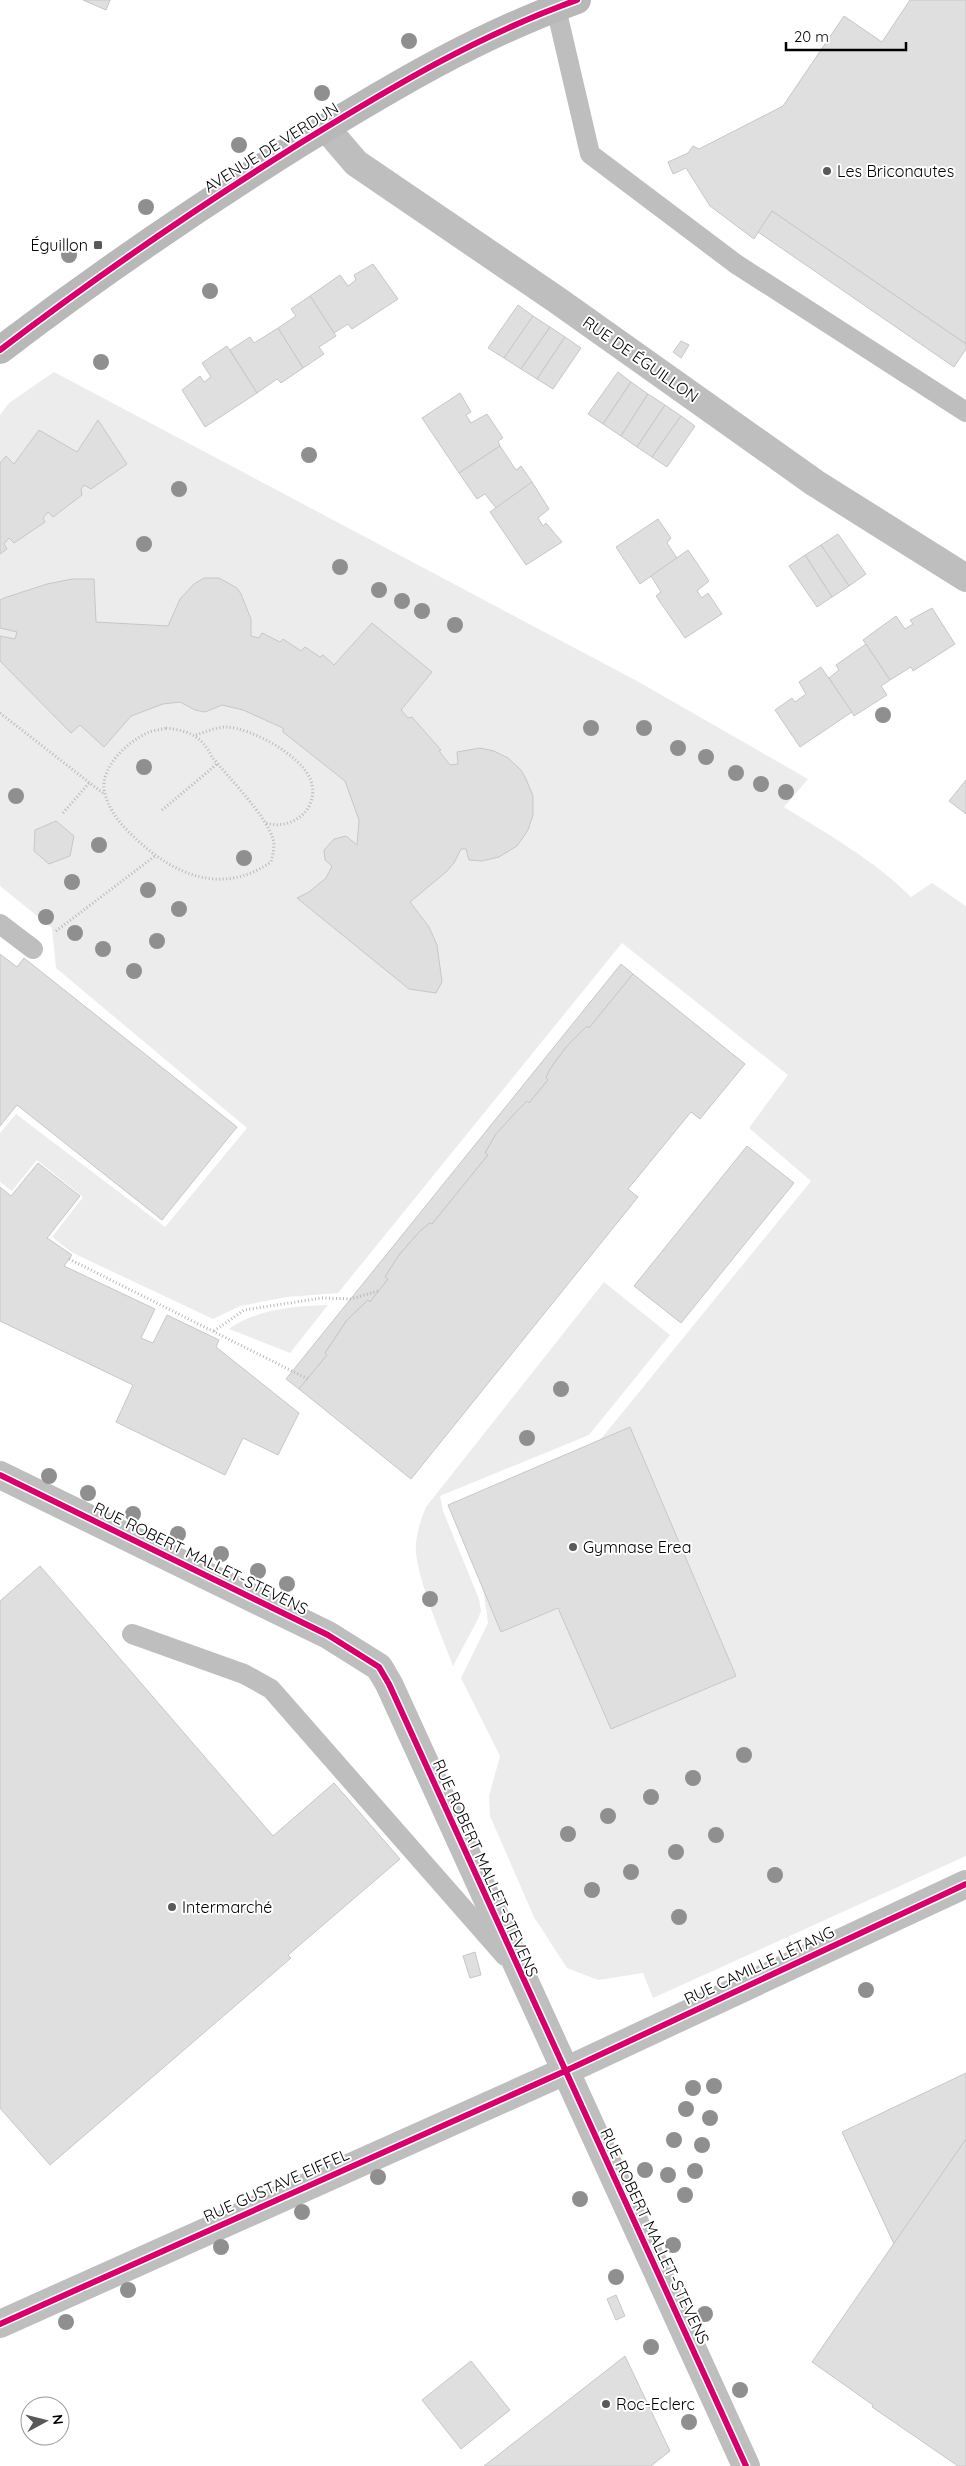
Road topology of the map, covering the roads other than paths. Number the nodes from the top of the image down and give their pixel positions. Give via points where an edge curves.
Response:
1 (566, 4) edge
2 (326, 128) junction
3 (0, 350) edge
4 (966, 412) edge
5 (966, 578) edge
6 (0, 924) edge
7 (33, 949) road end
8 (0, 1475) edge
9 (132, 1634) dead end
10 (966, 1884) edge
11 (516, 1968) junction
12 (563, 2072) junction
13 (0, 2324) edge
14 (746, 2466) edge

1 - 2 main road, AVENUE DE VERDUN via 464,47
1 - 4 lane via 590,154 736,264
2 - 3 main road, AVENUE DE VERDUN via 153,240
2 - 5 street, RUE DE ÉGUILLON via 356,163 815,483
6 - 7 lane
8 - 11 street, RUE ROBERT MALLET-STEVENS via 328,1635 378,1667 389,1684
9 - 11 lane via 244,1674 271,1689
10 - 12 street, RUE CAMILLE LÉTANG
11 - 12 street, RUE ROBERT MALLET-STEVENS
12 - 13 street, RUE GUSTAVE EIFFEL
12 - 14 street, RUE ROBERT MALLET-STEVENS

